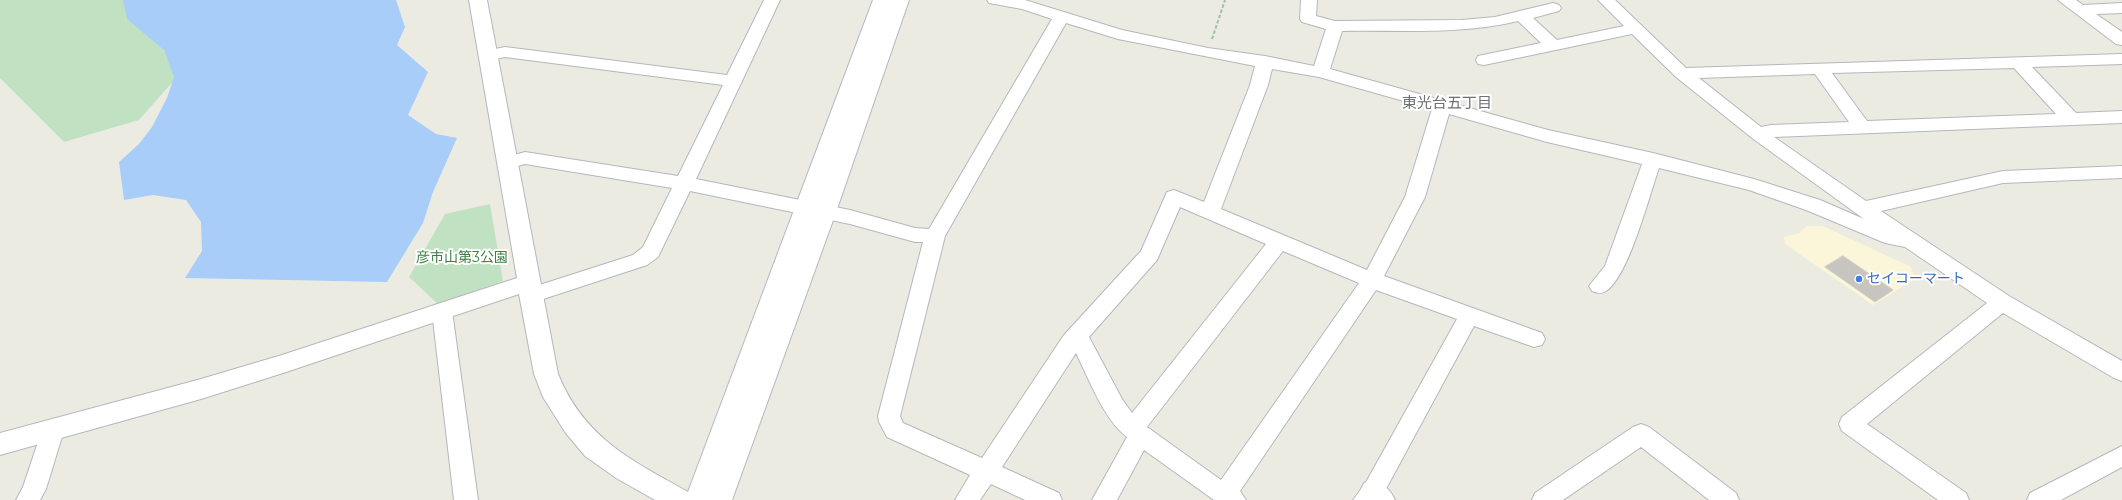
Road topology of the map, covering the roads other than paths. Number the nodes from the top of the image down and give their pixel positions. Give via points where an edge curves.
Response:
1 (478, 0) edge
2 (772, 0) edge
3 (882, 0) edge
4 (900, 0) edge
5 (995, 0) edge
6 (1309, 0) edge
7 (1606, 0) edge
8 (2066, 0) edge
9 (1553, 8) dead end
10 (2122, 8) edge
11 (2080, 10) junction
12 (1521, 15) junction
13 (1061, 18) junction
14 (1335, 26) junction
15 (1635, 29) junction
16 (2122, 40) edge
17 (1554, 46) junction
18 (487, 56) junction
19 (2122, 59) edge
20 (1484, 60) dead end
21 (1265, 61) junction
22 (2018, 62) junction
23 (1821, 70) junction
24 (1321, 72) junction
25 (1682, 73) junction
26 (733, 81) junction
27 (1442, 106) junction
28 (2115, 117) edge
29 (2070, 118) junction
30 (1861, 126) junction
31 (2122, 132) edge
32 (1758, 134) junction
33 (1653, 159) junction
34 (507, 162) junction
35 (2122, 172) edge
36 (684, 183) junction
37 (1865, 208) junction
38 (816, 210) junction
39 (1210, 212) junction
40 (935, 236) junction
41 (1279, 241) junction
42 (1908, 241) junction
43 (1372, 280) junction
44 (1599, 286) dead end
45 (530, 289) junction
46 (2002, 302) junction
47 (442, 312) junction
48 (1469, 316) junction
49 (1077, 335) junction
50 (1534, 340) dead end
51 (2122, 372) edge
52 (52, 430) junction
53 (1137, 431) junction
54 (0, 444) edge
55 (2122, 456) edge
56 (985, 472) junction
57 (1229, 497) edge
58 (1373, 497) edge
59 (28, 500) edge
60 (466, 500) edge
61 (679, 500) edge
62 (698, 500) edge
63 (719, 500) edge
64 (967, 500) edge
65 (1050, 500) edge
66 (1104, 500) edge
67 (1544, 500) edge
68 (1728, 500) edge
69 (1957, 500) edge
70 (2039, 500) edge

1 - 18 street
2 - 26 street
3 - 38 street
4 - 38 street
5 - 13 street via 1025,5
6 - 14 street via 1308,19
7 - 15 street
8 - 11 street
9 - 12 street
10 - 11 street
11 - 16 street
12 - 14 street via 1495,22 1462,25
12 - 17 street
13 - 21 street via 1118,34 1208,53
13 - 40 street
14 - 24 street
15 - 17 street
15 - 25 street
17 - 20 street
18 - 26 street via 505,52
18 - 34 street
19 - 22 street
21 - 24 street
21 - 39 street via 1259,85
22 - 23 street
22 - 29 street
23 - 25 street
23 - 30 street
24 - 27 street
25 - 32 street
26 - 36 street
27 - 33 street via 1547,136
27 - 43 street via 1415,197
28 - 29 street
28 - 31 street
29 - 30 street
30 - 32 street
32 - 37 street
33 - 42 street via 1754,185 1813,205 1892,238
33 - 44 street via 1614,269
34 - 36 street via 525,158
34 - 45 street
35 - 37 street via 2003,177
36 - 38 street
36 - 45 street via 651,252 646,256 633,263
37 - 42 street
38 - 40 street via 915,235
38 - 62 street
38 - 63 street
39 - 41 street
39 - 49 street via 1174,197 1150,255
40 - 56 street via 890,422 895,430
41 - 43 street
41 - 53 street
42 - 46 street
43 - 48 street
43 - 57 street
45 - 47 street
45 - 61 street via 546,374 556,397 574,425 594,448 625,470
46 - 51 street
46 - 69 street via 1850,424
47 - 52 street via 282,364
47 - 60 street
48 - 50 street
48 - 58 street
49 - 53 street via 1114,405
49 - 56 street
52 - 54 street
52 - 59 street via 34,489
53 - 57 street
53 - 66 street
55 - 70 street
56 - 64 street
56 - 65 street
67 - 68 street via 1641,434

